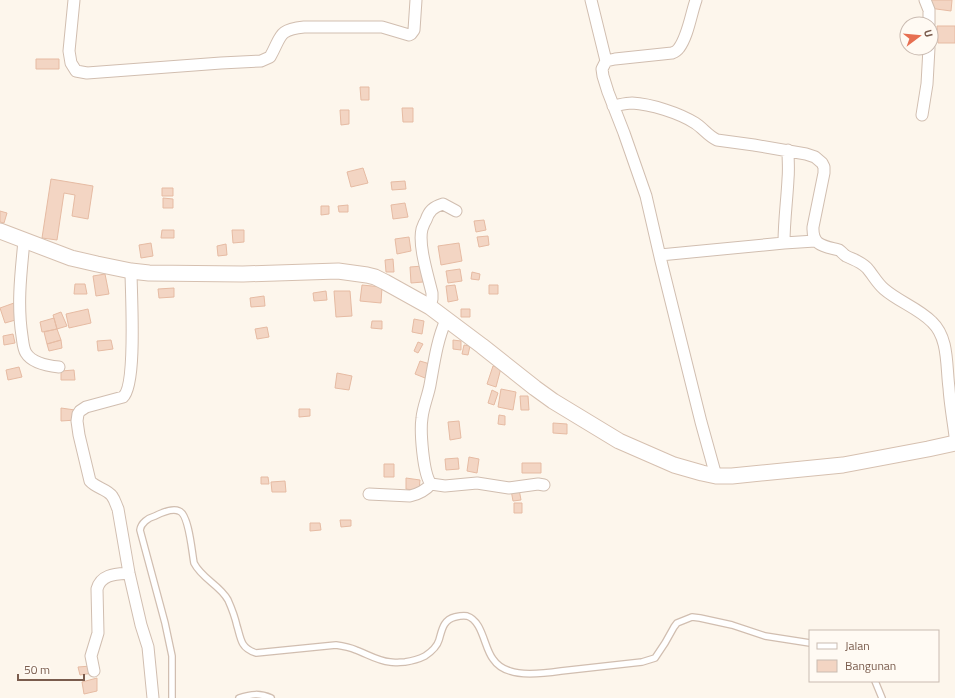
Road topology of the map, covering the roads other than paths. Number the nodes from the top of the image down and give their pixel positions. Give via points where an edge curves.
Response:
1 (74, 0) edge
2 (416, 0) edge
3 (590, 0) edge
4 (696, 0) edge
5 (925, 0) edge
6 (929, 16) edge
7 (929, 56) edge
8 (606, 61) junction
9 (613, 106) junction
10 (922, 115) dead end
11 (788, 150) junction
12 (456, 211) dead end
13 (0, 231) edge
14 (24, 241) junction
15 (815, 241) junction
16 (784, 243) junction
17 (660, 255) junction
18 (131, 271) junction
19 (430, 307) junction
20 (446, 320) junction
21 (59, 367) dead end
22 (955, 436) edge
23 (955, 443) edge
24 (716, 476) junction
25 (431, 484) junction
26 (544, 485) dead end
27 (369, 494) dead end
28 (129, 573) junction
29 (809, 643) edge
30 (94, 671) dead end
31 (876, 682) edge
32 (152, 698) edge
33 (172, 698) edge
34 (240, 698) edge
35 (271, 698) edge
36 (882, 698) edge

1 - 2 street via 68,51 76,71 87,73 261,62 270,57 282,34 287,30 304,27 382,27 409,35 414,30
3 - 8 street
4 - 8 street via 683,42 676,52
5 - 6 street
7 - 10 street
8 - 9 street via 602,69 603,76
9 - 11 street via 631,103 650,105 686,118 717,140
9 - 17 street via 646,196
11 - 15 street via 815,157 824,167 812,233
11 - 16 street
12 - 19 street via 443,204 436,206 427,216 422,229 422,250 432,292
13 - 14 main road
14 - 18 main road via 71,258
14 - 21 street via 19,292 24,348 33,360
15 - 16 street
15 - 22 street via 861,262 884,289 937,327 943,340
16 - 17 street
17 - 24 street
18 - 19 main road via 174,274 338,271 355,273 386,282
18 - 28 street via 132,344 126,394 86,407 78,414 77,421 90,481 112,495 118,509
19 - 20 main road
20 - 24 main road via 547,397 620,441 674,465
20 - 25 street via 434,357 422,418 421,440
23 - 24 main road via 843,465
25 - 26 street via 445,486 477,483 503,488
25 - 27 street via 425,491 410,496
28 - 30 street via 108,576 98,585 98,633 91,656
28 - 32 street via 148,647
29 - 33 lane via 765,636 732,625 692,617 674,627 658,654 650,660 575,670 527,673 510,671 496,663 489,654 477,624 467,616 461,616 446,621 432,651 411,661 390,662 376,659 336,644 256,652 248,650 242,643 232,611 222,591 196,568 186,518 183,513 173,510 144,522 140,530 172,656
31 - 36 lane
34 - 35 lane via 256,694

